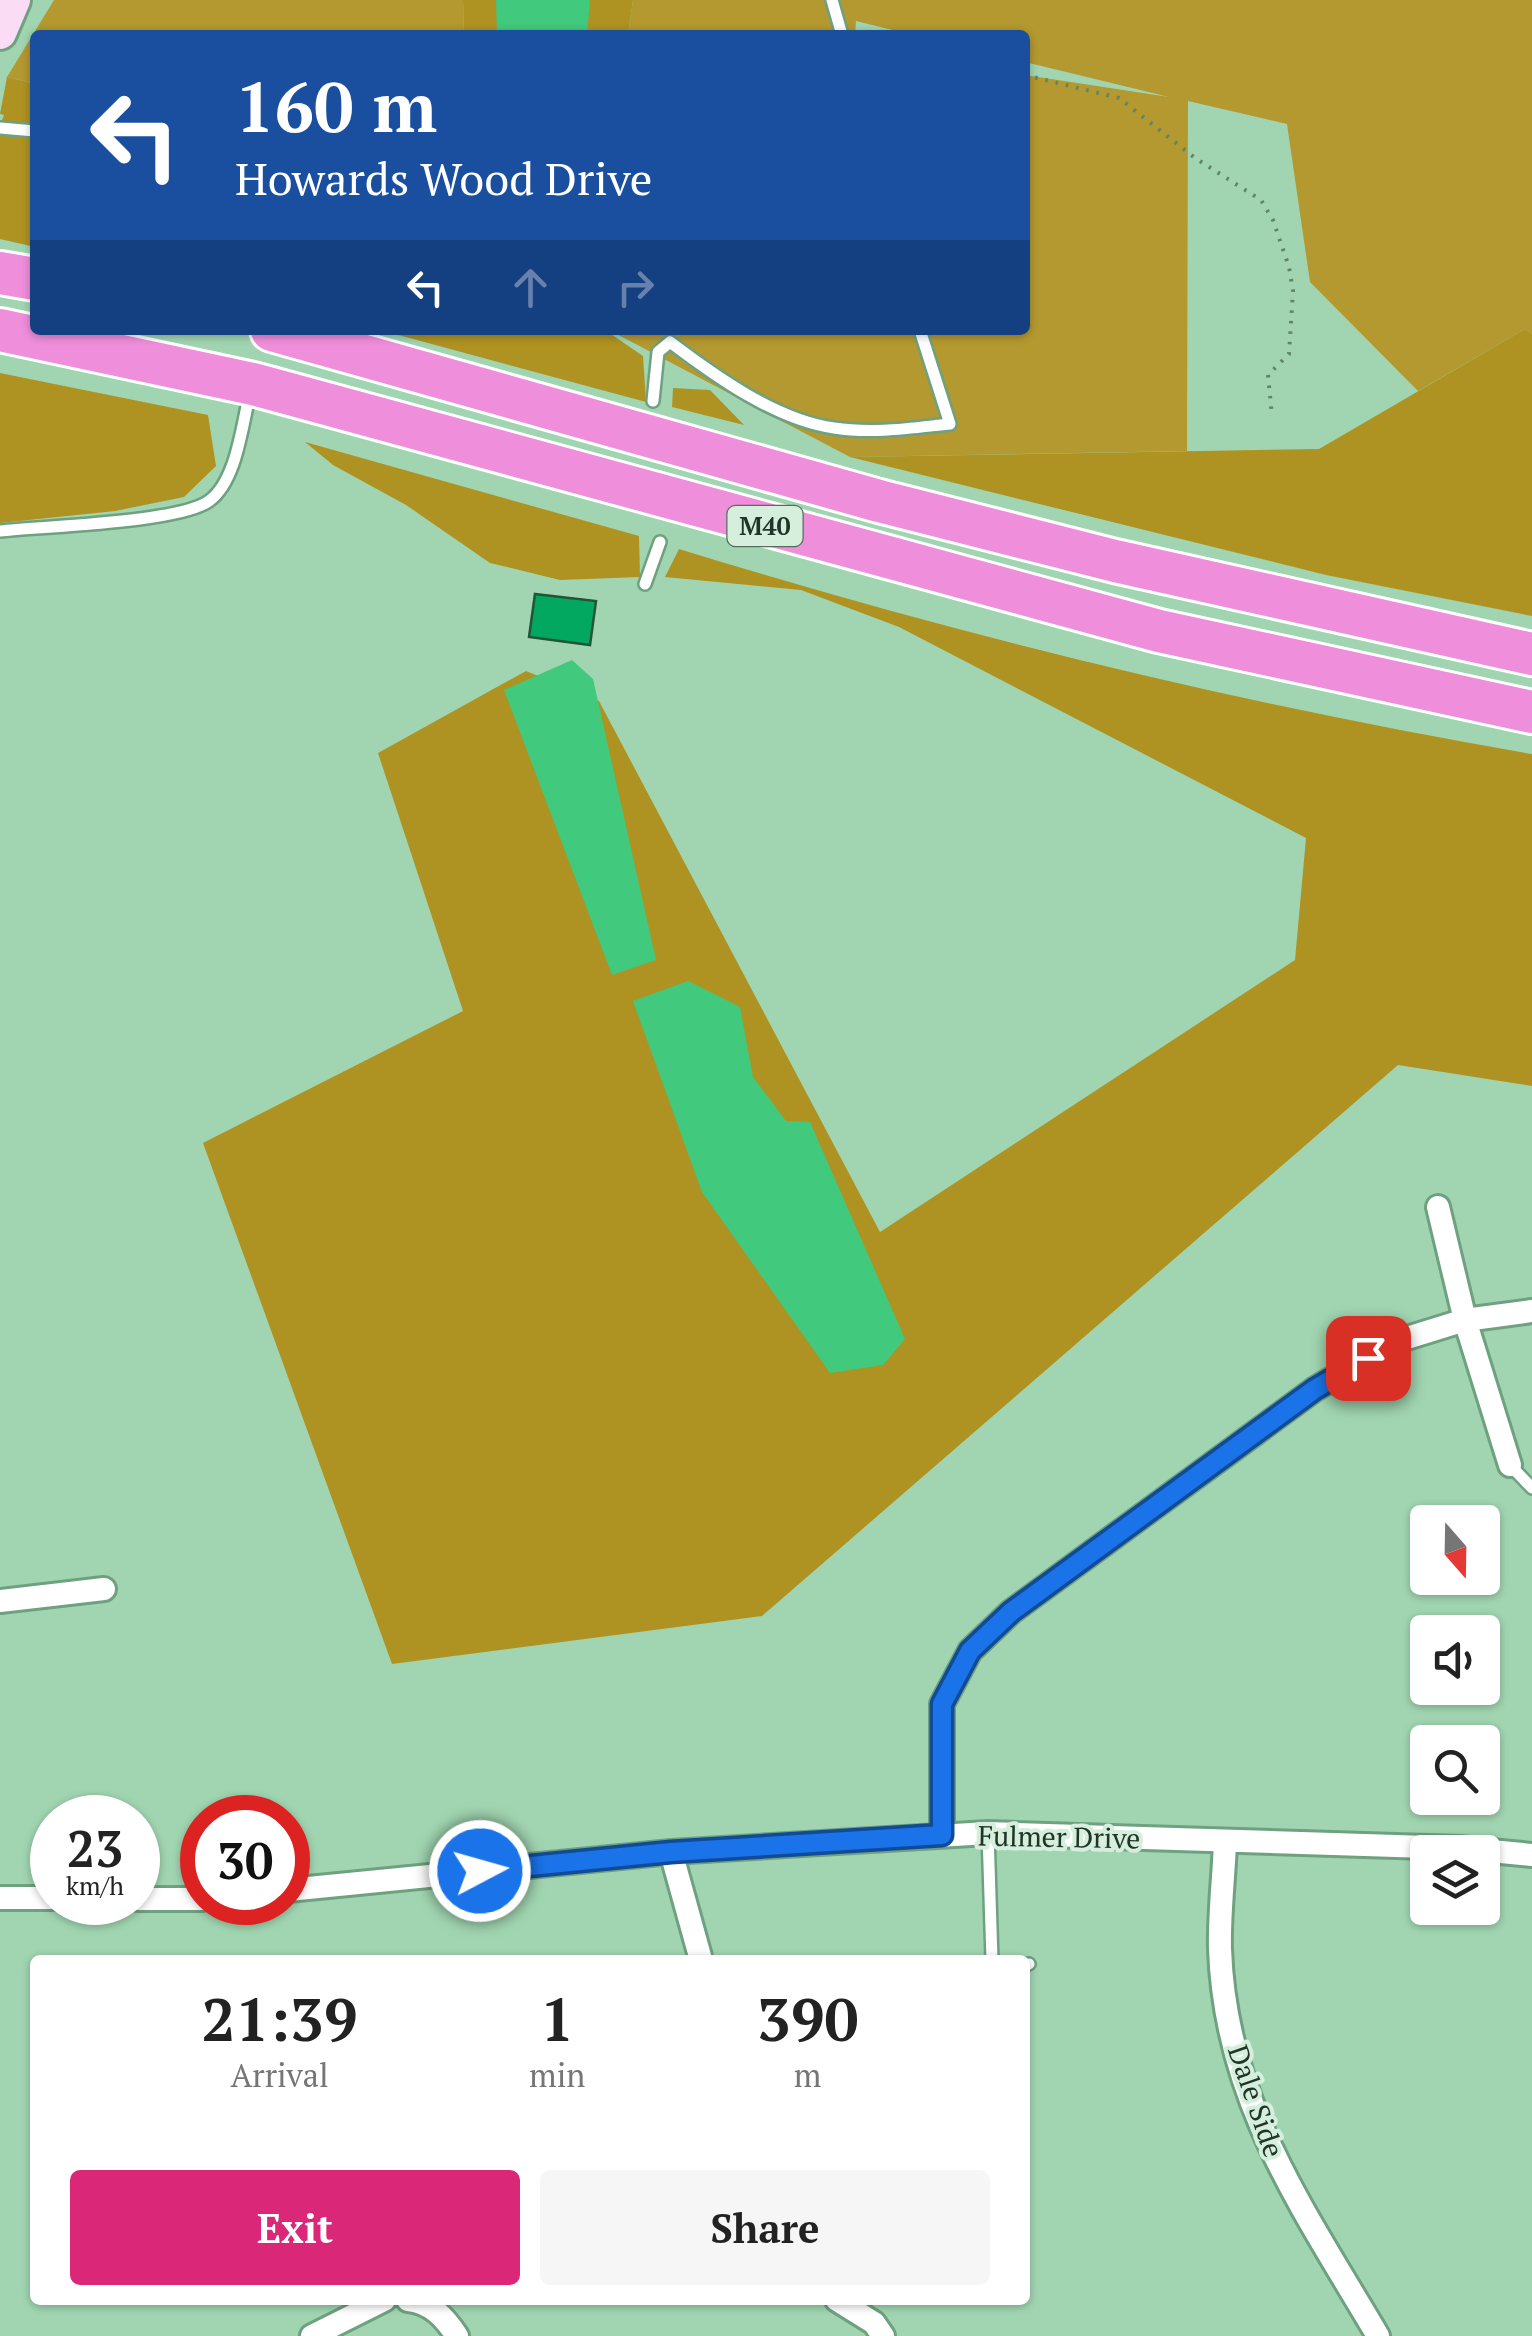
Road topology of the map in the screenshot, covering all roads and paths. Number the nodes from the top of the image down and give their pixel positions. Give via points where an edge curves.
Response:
1 (14, 0) edge
2 (832, 0) edge
3 (841, 30) edge
4 (0, 33) edge
5 (1030, 76) edge
6 (0, 128) edge
7 (30, 131) edge
8 (0, 273) edge
9 (30, 278) edge
10 (0, 330) edge
11 (290, 335) edge
12 (922, 335) edge
13 (252, 384) junction
14 (653, 401) dead end
15 (1272, 416) dead end
16 (0, 531) edge
17 (660, 542) dead end
18 (645, 584) dead end
19 (1532, 654) edge
20 (1532, 712) edge
21 (1438, 1207) dead end
22 (1532, 1311) edge
23 (1466, 1320) junction
24 (1510, 1464) joint
25 (1532, 1488) edge
26 (104, 1589) dead end
27 (0, 1601) edge
28 (988, 1834) junction
29 (942, 1835) junction
30 (1226, 1841) junction
31 (671, 1852) junction
32 (1532, 1855) edge
33 (310, 1888) edge
34 (0, 1898) edge
35 (30, 1898) edge
36 (700, 1955) edge
37 (992, 1955) edge
38 (426, 2305) edge
39 (844, 2305) edge
40 (348, 2307) edge
41 (312, 2336) edge
42 (457, 2336) edge
43 (884, 2336) edge
44 (1378, 2336) edge

1 - 4 street
2 - 3 lane
5 - 15 path via 1118,98 1261,200 1282,244 1293,291 1289,354 1268,376
6 - 7 lane
8 - 9 highway
10 - 13 highway, M40
11 - 19 highway, M40 via 879,501
12 - 14 lane via 950,424 830,428 793,416 670,342 658,352
13 - 16 lane via 228,476 210,501 174,513
13 - 20 highway, M40 via 1158,631
17 - 18 lane
21 - 23 street
22 - 23 street
23 - 24 street
23 - 29 street via 1394,1342 1315,1389 1011,1612 970,1651 942,1704
24 - 25 lane
26 - 27 street
28 - 29 street, Fulmer Drive
28 - 30 street, Fulmer Drive
28 - 37 lane
29 - 31 street, Fulmer Drive
30 - 32 street, Fulmer Drive
30 - 44 street, Dale Side via 1220,1950 1236,2056 1274,2161
31 - 33 street, Fulmer Drive
31 - 36 street
34 - 35 street
38 - 42 street
39 - 43 street
40 - 41 street

